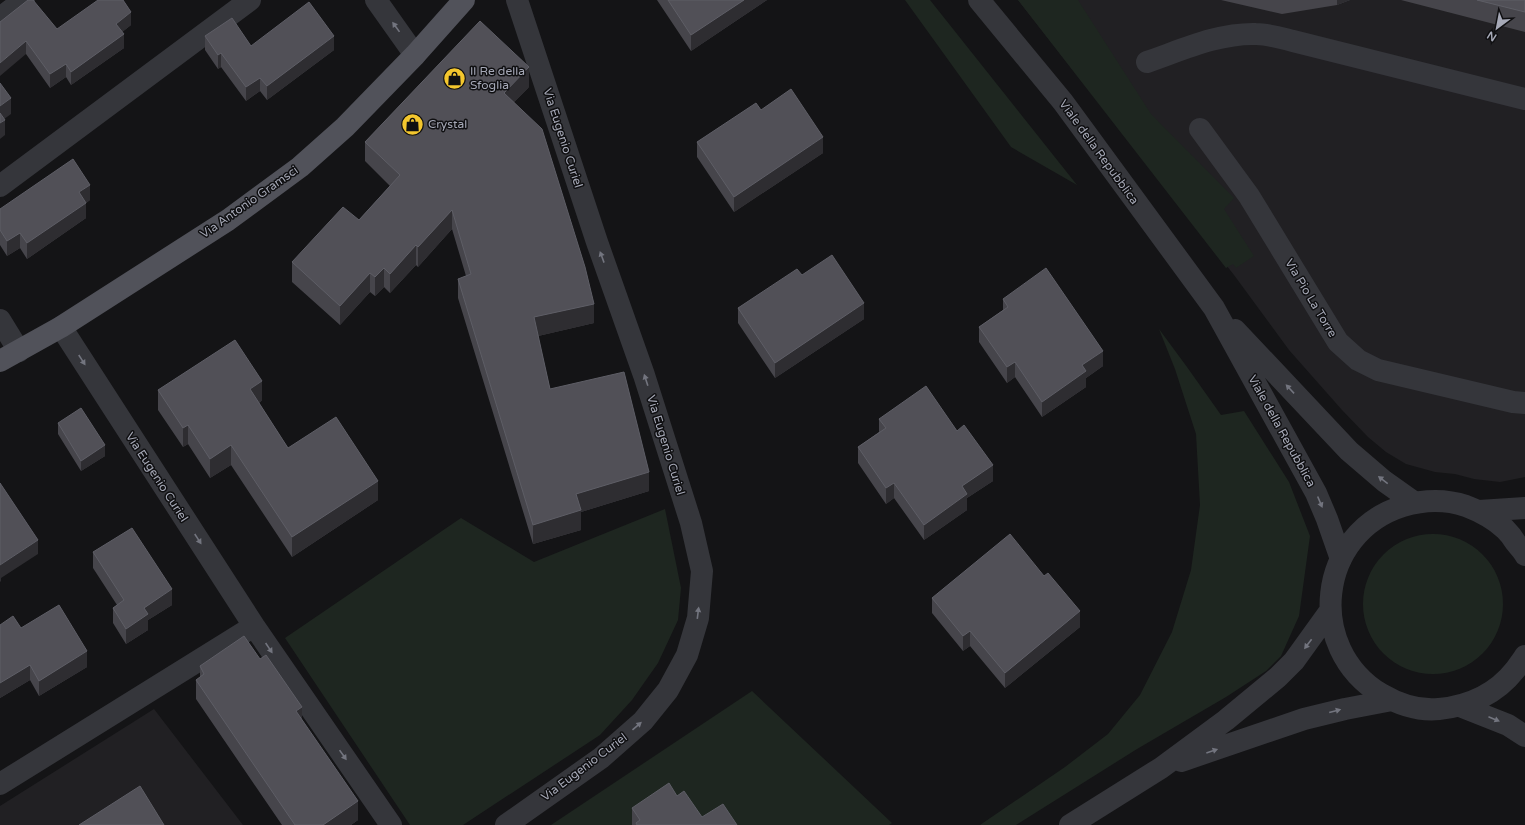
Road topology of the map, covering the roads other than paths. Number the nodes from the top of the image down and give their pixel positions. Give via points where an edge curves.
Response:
1 (24, 0) edge
2 (250, 0) edge
3 (376, 0) edge
4 (464, 0) edge
5 (517, 0) edge
6 (979, 0) edge
7 (0, 18) edge
8 (415, 55) junction
9 (1146, 62) dead end
10 (1525, 99) edge
11 (1200, 128) dead end
12 (0, 186) edge
13 (1214, 308) junction
14 (0, 320) edge
15 (61, 327) junction
16 (19, 351) junction
17 (0, 362) edge
18 (1525, 403) edge
19 (1414, 503) junction
20 (1525, 508) edge
21 (1479, 511) junction
22 (1525, 555) edge
23 (1340, 559) junction
24 (1330, 611) junction
25 (254, 626) junction
26 (1525, 656) edge
27 (1392, 700) junction
28 (1460, 706) junction
29 (1525, 736) edge
30 (1161, 768) junction
31 (0, 784) edge
32 (391, 825) edge
33 (506, 825) edge
34 (1070, 825) edge

1 - 7 street
2 - 12 street
8 -> 3 street
4 - 8 main road, Via Antonio Gramsci
33 -> 5 street, Via Eugenio Curiel via 601,758 643,721 668,690 687,655 698,618 702,571 691,523 647,382 597,242
6 - 13 street, Viale della Repubblica via 1063,102
8 - 15 main road, Via Antonio Gramsci via 345,127 300,167 228,220
9 - 10 street via 1220,37 1258,34
11 - 18 street, Via Pio La Torre via 1249,196 1338,342 1358,360 1378,370
19 -> 13 street, Viale della Repubblica via 1349,452
13 -> 23 street, Viale della Repubblica via 1316,493
14 - 16 street
15 - 16 main road, Via Antonio Gramsci
15 -> 25 street, Via Eugenio Curiel
16 - 17 main road, Via Antonio Gramsci
19 - 21 street via 1436,501 1458,504
19 - 23 street via 1392,510 1371,522 1354,538
20 - 21 street
21 - 22 street via 1505,528
23 - 24 street via 1332,584
24 - 27 street via 1336,639 1348,665 1368,686
24 -> 30 street via 1294,661 1278,677 1226,720
25 - 31 street
25 -> 32 street, Via Eugenio Curiel
26 - 28 street via 1506,681 1485,696
27 - 28 street via 1414,708 1437,710
30 -> 27 street via 1304,719
28 -> 29 street via 1508,725
30 - 34 street

